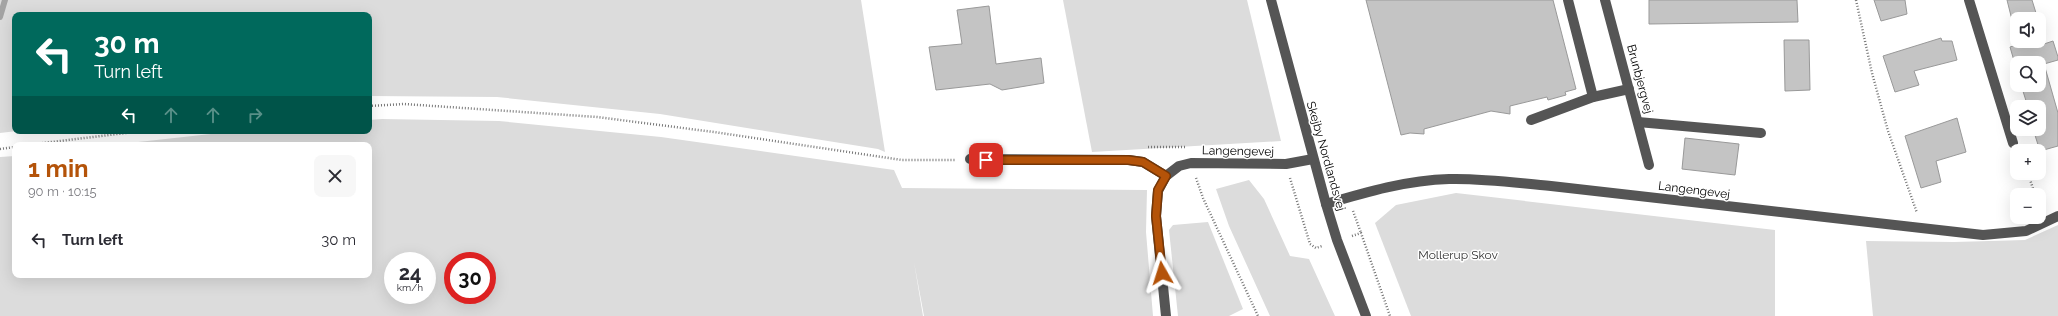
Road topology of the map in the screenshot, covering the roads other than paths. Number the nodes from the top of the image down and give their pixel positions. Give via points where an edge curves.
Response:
1 (1271, 0) edge
2 (1568, 0) edge
3 (1605, 0) edge
4 (1969, 0) edge
5 (1629, 89) junction
6 (1593, 97) junction
7 (1531, 120) dead end
8 (1638, 122) junction
9 (1761, 133) dead end
10 (2013, 143) dead end
11 (1313, 159) junction
12 (970, 160) road end
13 (1649, 165) dead end
14 (1166, 176) junction
15 (1326, 204) junction
16 (2058, 216) edge
17 (1166, 316) edge
18 (1366, 316) edge

1 - 11 street, Skejby Nordlandsvej
2 - 6 street
3 - 5 street, Brunbjergvej
4 - 10 street
5 - 6 street
5 - 8 street, Brunbjergvej
6 - 7 street
8 - 9 street
8 - 13 street, Brunbjergvej
11 - 14 street, Langengevej via 1286,164 1191,163 1179,166
11 - 15 street, Skejby Nordlandsvej
12 - 14 street via 1128,160 1143,162
14 - 17 street via 1158,190 1156,216
15 - 16 street, Langengevej via 1408,184 1442,180 1501,181 1983,235 2026,231
15 - 18 street, Skejby Nordlandsvej

